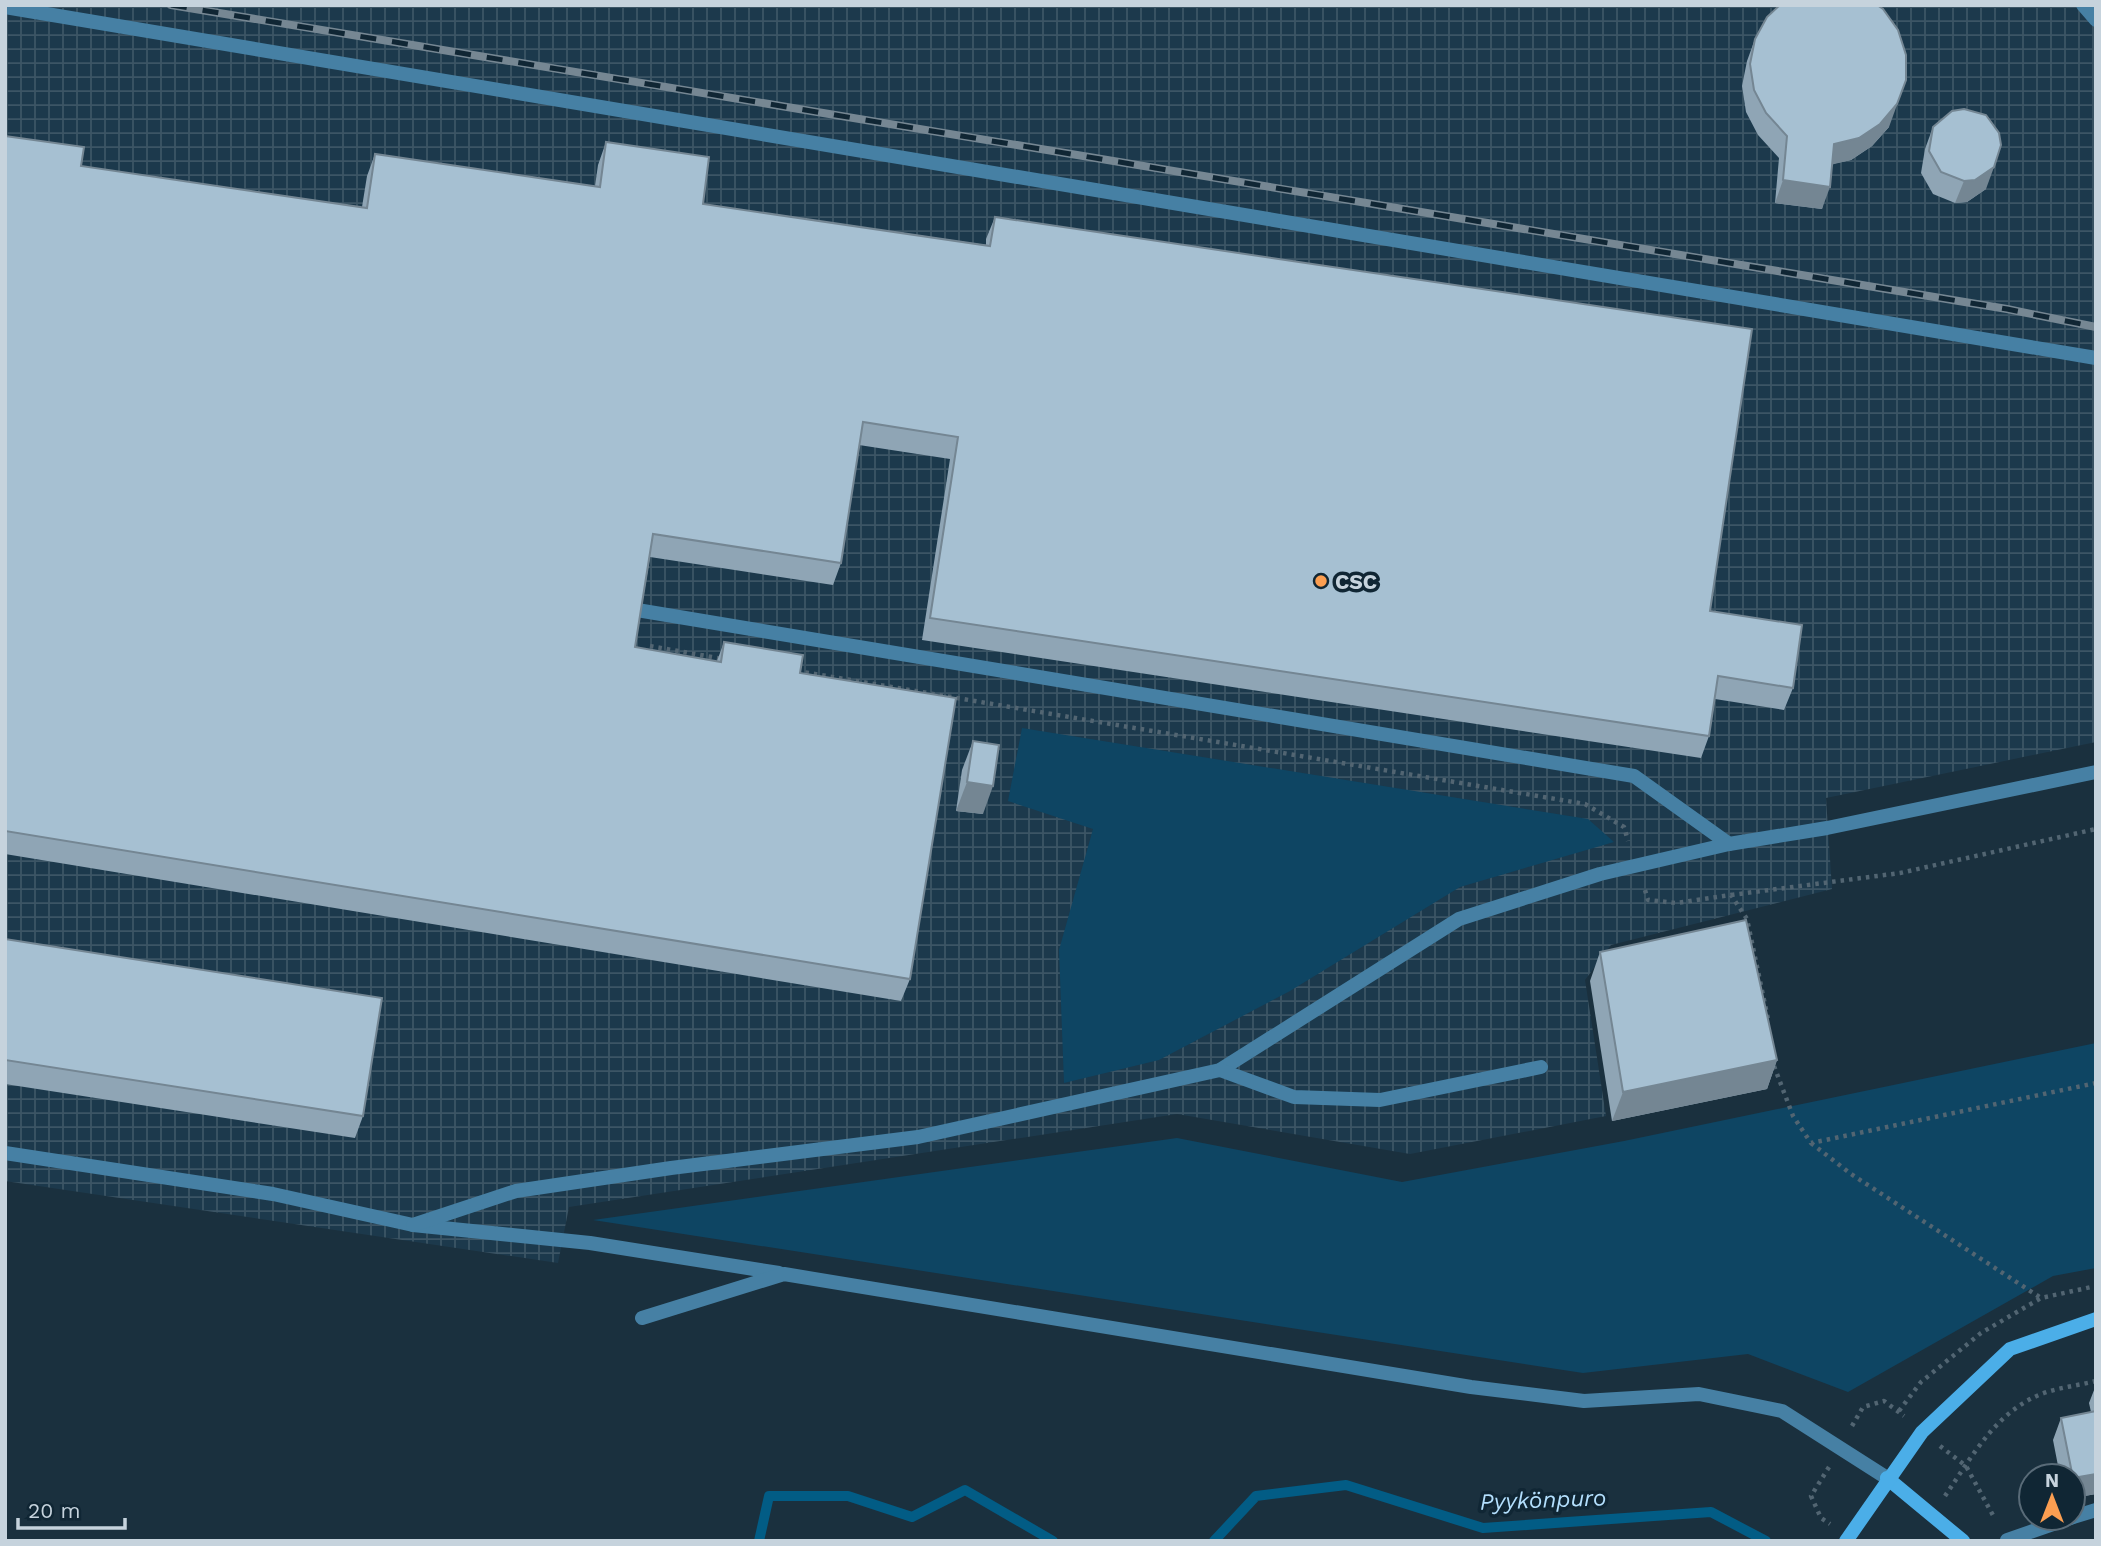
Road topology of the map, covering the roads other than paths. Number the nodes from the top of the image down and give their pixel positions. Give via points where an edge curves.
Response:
1 (2083, 5) edge
2 (5, 7) edge
3 (2096, 20) edge
4 (2096, 358) edge
5 (637, 610) edge
6 (2096, 772) edge
7 (1729, 844) junction
8 (1541, 1067) dead end
9 (1220, 1070) junction
10 (5, 1153) edge
11 (413, 1224) junction
12 (784, 1274) junction
13 (642, 1318) dead end
14 (2096, 1319) edge
15 (1887, 1478) junction
16 (2031, 1532) edge
17 (2007, 1540) edge
18 (1846, 1541) edge
19 (1963, 1541) edge

1 - 3 street
2 - 4 street
5 - 7 street via 1634,776
6 - 7 street
7 - 9 street via 1600,874 1459,919
8 - 9 street via 1380,1100 1294,1097
9 - 11 street via 918,1137 516,1191
10 - 11 street via 273,1194
11 - 12 street via 590,1244
12 - 13 street
12 - 15 street via 1471,1387 1584,1401 1699,1394 1782,1411
14 - 15 street via 2010,1349 1922,1432
15 - 18 street
15 - 19 street
16 - 17 street

